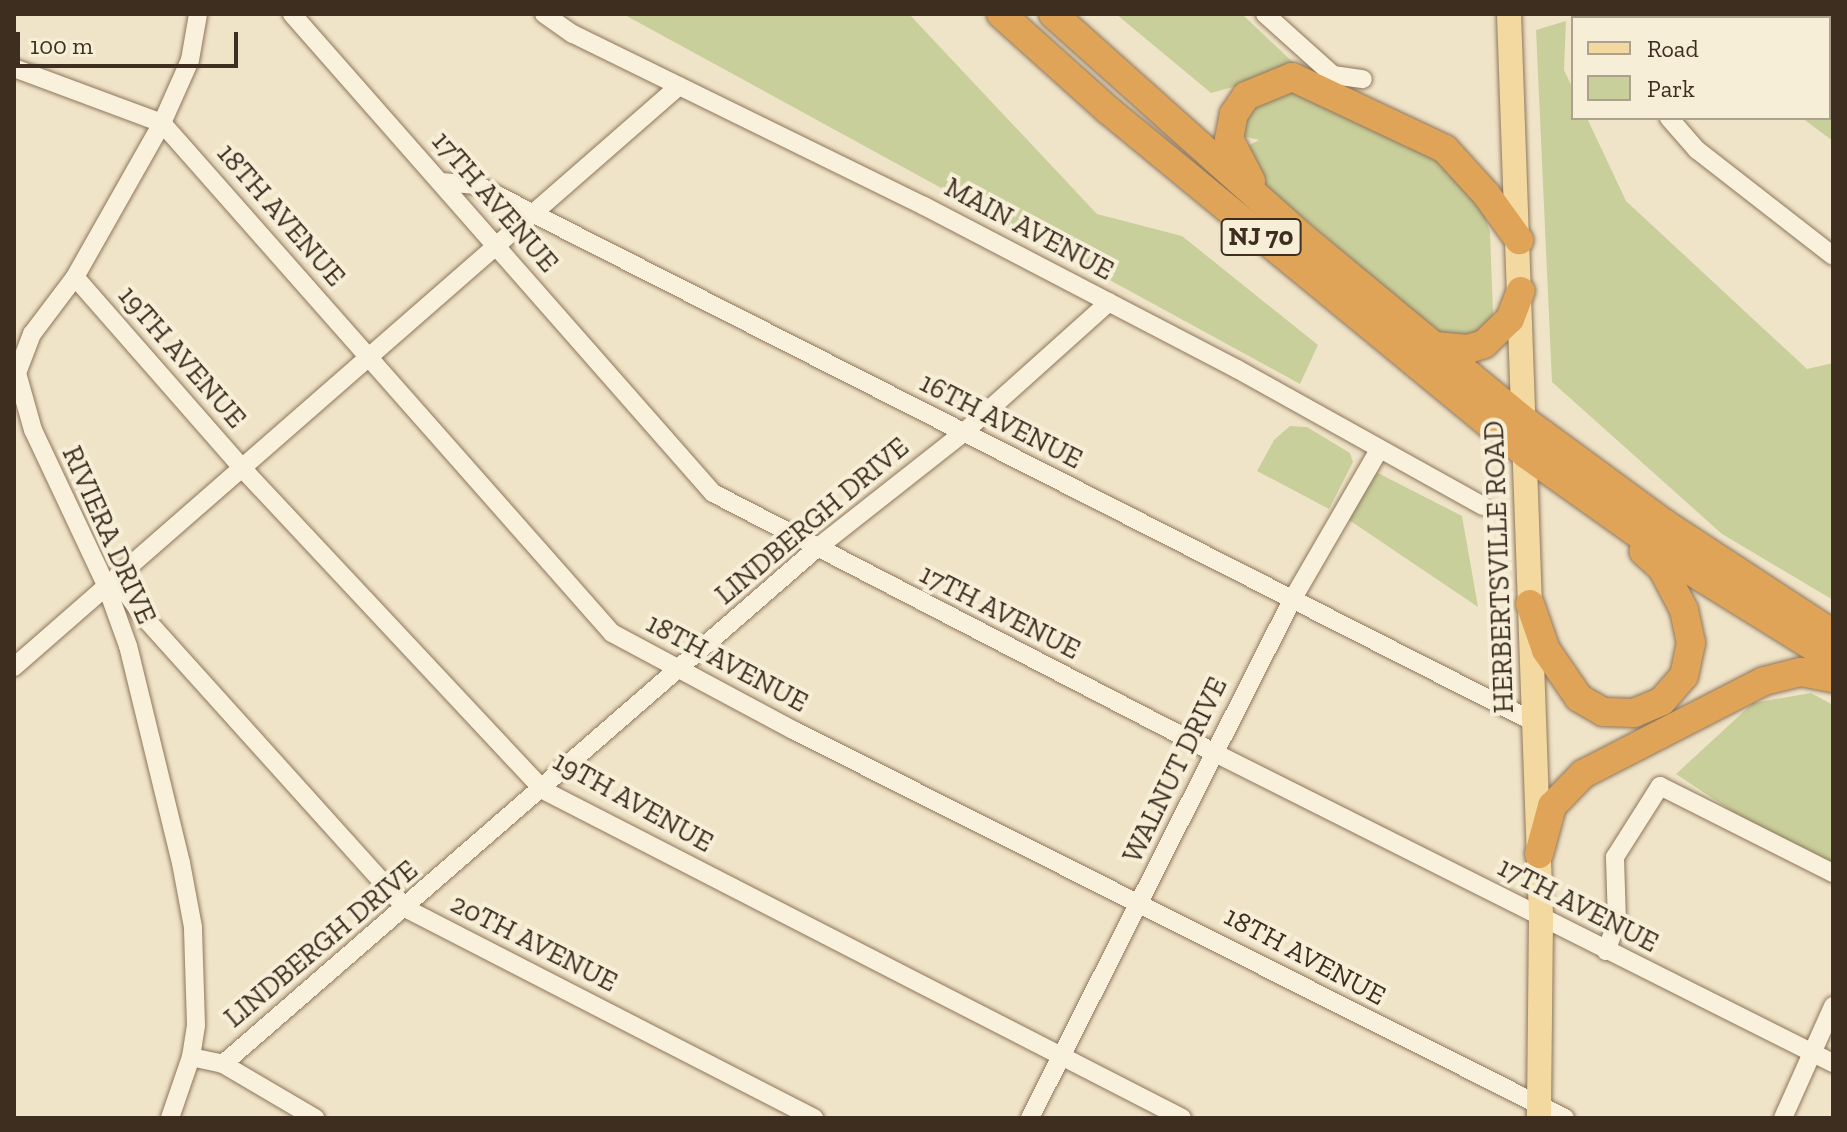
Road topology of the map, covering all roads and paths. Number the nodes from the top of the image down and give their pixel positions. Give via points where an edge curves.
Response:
1 (198, 14) edge
2 (292, 14) edge
3 (544, 14) edge
4 (1001, 14) edge
5 (1053, 14) edge
6 (1509, 14) edge
7 (1272, 16) edge
8 (14, 68) edge
9 (1363, 79) dead end
10 (679, 86) junction
11 (1671, 120) edge
12 (162, 123) junction
13 (441, 182) junction
14 (532, 213) junction
15 (1306, 240) junction
16 (1519, 240) junction
17 (496, 244) junction
18 (1833, 256) edge
19 (75, 277) junction
20 (1521, 291) junction
21 (1109, 302) junction
22 (1435, 346) junction
23 (369, 357) junction
24 (1525, 421) junction
25 (963, 433) junction
26 (1379, 450) junction
27 (1527, 455) junction
28 (242, 468) junction
29 (1568, 484) junction
30 (1483, 506) dead end
31 (817, 548) junction
32 (111, 582) junction
33 (1292, 600) junction
34 (1530, 604) junction
35 (1833, 634) edge
36 (1833, 659) edge
37 (14, 667) edge
38 (677, 671) junction
39 (1833, 678) edge
40 (1534, 722) junction
41 (1213, 752) junction
42 (543, 790) junction
43 (1539, 854) junction
44 (1833, 873) edge
45 (1141, 902) junction
46 (407, 909) junction
47 (1541, 918) junction
48 (1606, 951) junction
49 (1833, 1006) edge
50 (1809, 1051) junction
51 (191, 1057) junction
52 (1062, 1059) junction
53 (1833, 1063) edge
54 (223, 1064) junction
55 (1540, 1112) edge
56 (309, 1117) edge
57 (170, 1118) edge
58 (814, 1118) edge
59 (1030, 1118) edge
60 (1182, 1118) edge
61 (1565, 1118) edge
62 (1783, 1118) edge

1 - 12 street, RIVIERA DRIVE via 190,60
2 - 13 street, 17TH AVENUE
3 - 10 street, MAIN AVENUE
4 - 27 highway, NJ 70 via 1120,120
5 - 15 highway, NJ 70
6 - 16 main road, HERBERTSVILLE ROAD
7 - 9 street via 1333,75
8 - 12 street, 18TH AVENUE
10 - 14 street
10 - 21 street, MAIN AVENUE
11 - 18 street via 1697,150
12 - 19 street, RIVIERA DRIVE
12 - 23 street, 18TH AVENUE
13 - 14 street, 16TH AVENUE via 477,185
13 - 17 street, 17TH AVENUE
14 - 17 street
14 - 25 street, 16TH AVENUE
15 - 16 highway via 1243,174 1229,139 1234,114 1246,96 1292,77 1445,149
15 - 22 highway, NJ 70
16 - 20 main road, HERBERTSVILLE ROAD
17 - 23 street
17 - 31 street, 17TH AVENUE via 713,493
19 - 28 street, 19TH AVENUE
19 - 32 street, RIVIERA DRIVE via 32,334 17,373 33,430
20 - 22 highway via 1505,326 1484,344 1468,349
20 - 24 main road, HERBERTSVILLE ROAD
21 - 25 street, LINDBERGH DRIVE
21 - 26 street, MAIN AVENUE
22 - 24 highway, NJ 70
23 - 28 street
23 - 38 street, 18TH AVENUE via 612,633
24 - 27 main road, HERBERTSVILLE ROAD
24 - 35 highway, NJ 70 via 1665,524
25 - 31 street, LINDBERGH DRIVE
25 - 33 street, 16TH AVENUE
26 - 30 street, MAIN AVENUE
26 - 33 street, WALNUT DRIVE
27 - 29 highway, NJ 70
27 - 34 main road, HERBERTSVILLE ROAD
28 - 32 street
28 - 42 street, 19TH AVENUE
29 - 34 highway via 1662,568 1684,610 1691,643 1684,676 1662,701 1634,713 1603,712 1579,698 1560,677
29 - 36 highway, NJ 70 via 1683,566
31 - 38 street, LINDBERGH DRIVE
31 - 41 street, 17TH AVENUE
32 - 37 street
32 - 46 street, 20TH AVENUE
32 - 51 street, RIVIERA DRIVE via 193,927 197,984
33 - 40 street, 16TH AVENUE
33 - 41 street, WALNUT DRIVE
34 - 40 main road, HERBERTSVILLE ROAD
38 - 42 street, LINDBERGH DRIVE
38 - 45 street, 18TH AVENUE
39 - 43 highway via 1801,672 1764,681 1583,774 1552,806
40 - 43 main road, HERBERTSVILLE ROAD
41 - 45 street, WALNUT DRIVE
41 - 47 street, 17TH AVENUE
42 - 46 street, LINDBERGH DRIVE
42 - 52 street, 19TH AVENUE
43 - 47 main road, HERBERTSVILLE ROAD
44 - 48 street via 1660,786 1615,857 1617,922
45 - 52 street, WALNUT DRIVE
45 - 55 street, 18TH AVENUE
46 - 54 street, LINDBERGH DRIVE
46 - 58 street, 20TH AVENUE
47 - 48 street, 17TH AVENUE
47 - 55 main road, HERBERTSVILLE ROAD
48 - 50 street, 17TH AVENUE
49 - 50 street
50 - 53 street, 17TH AVENUE
50 - 62 street
51 - 54 street
51 - 57 street, RIVIERA DRIVE
52 - 59 street, WALNUT DRIVE
52 - 60 street, 19TH AVENUE
54 - 56 street
55 - 61 street, 18TH AVENUE

